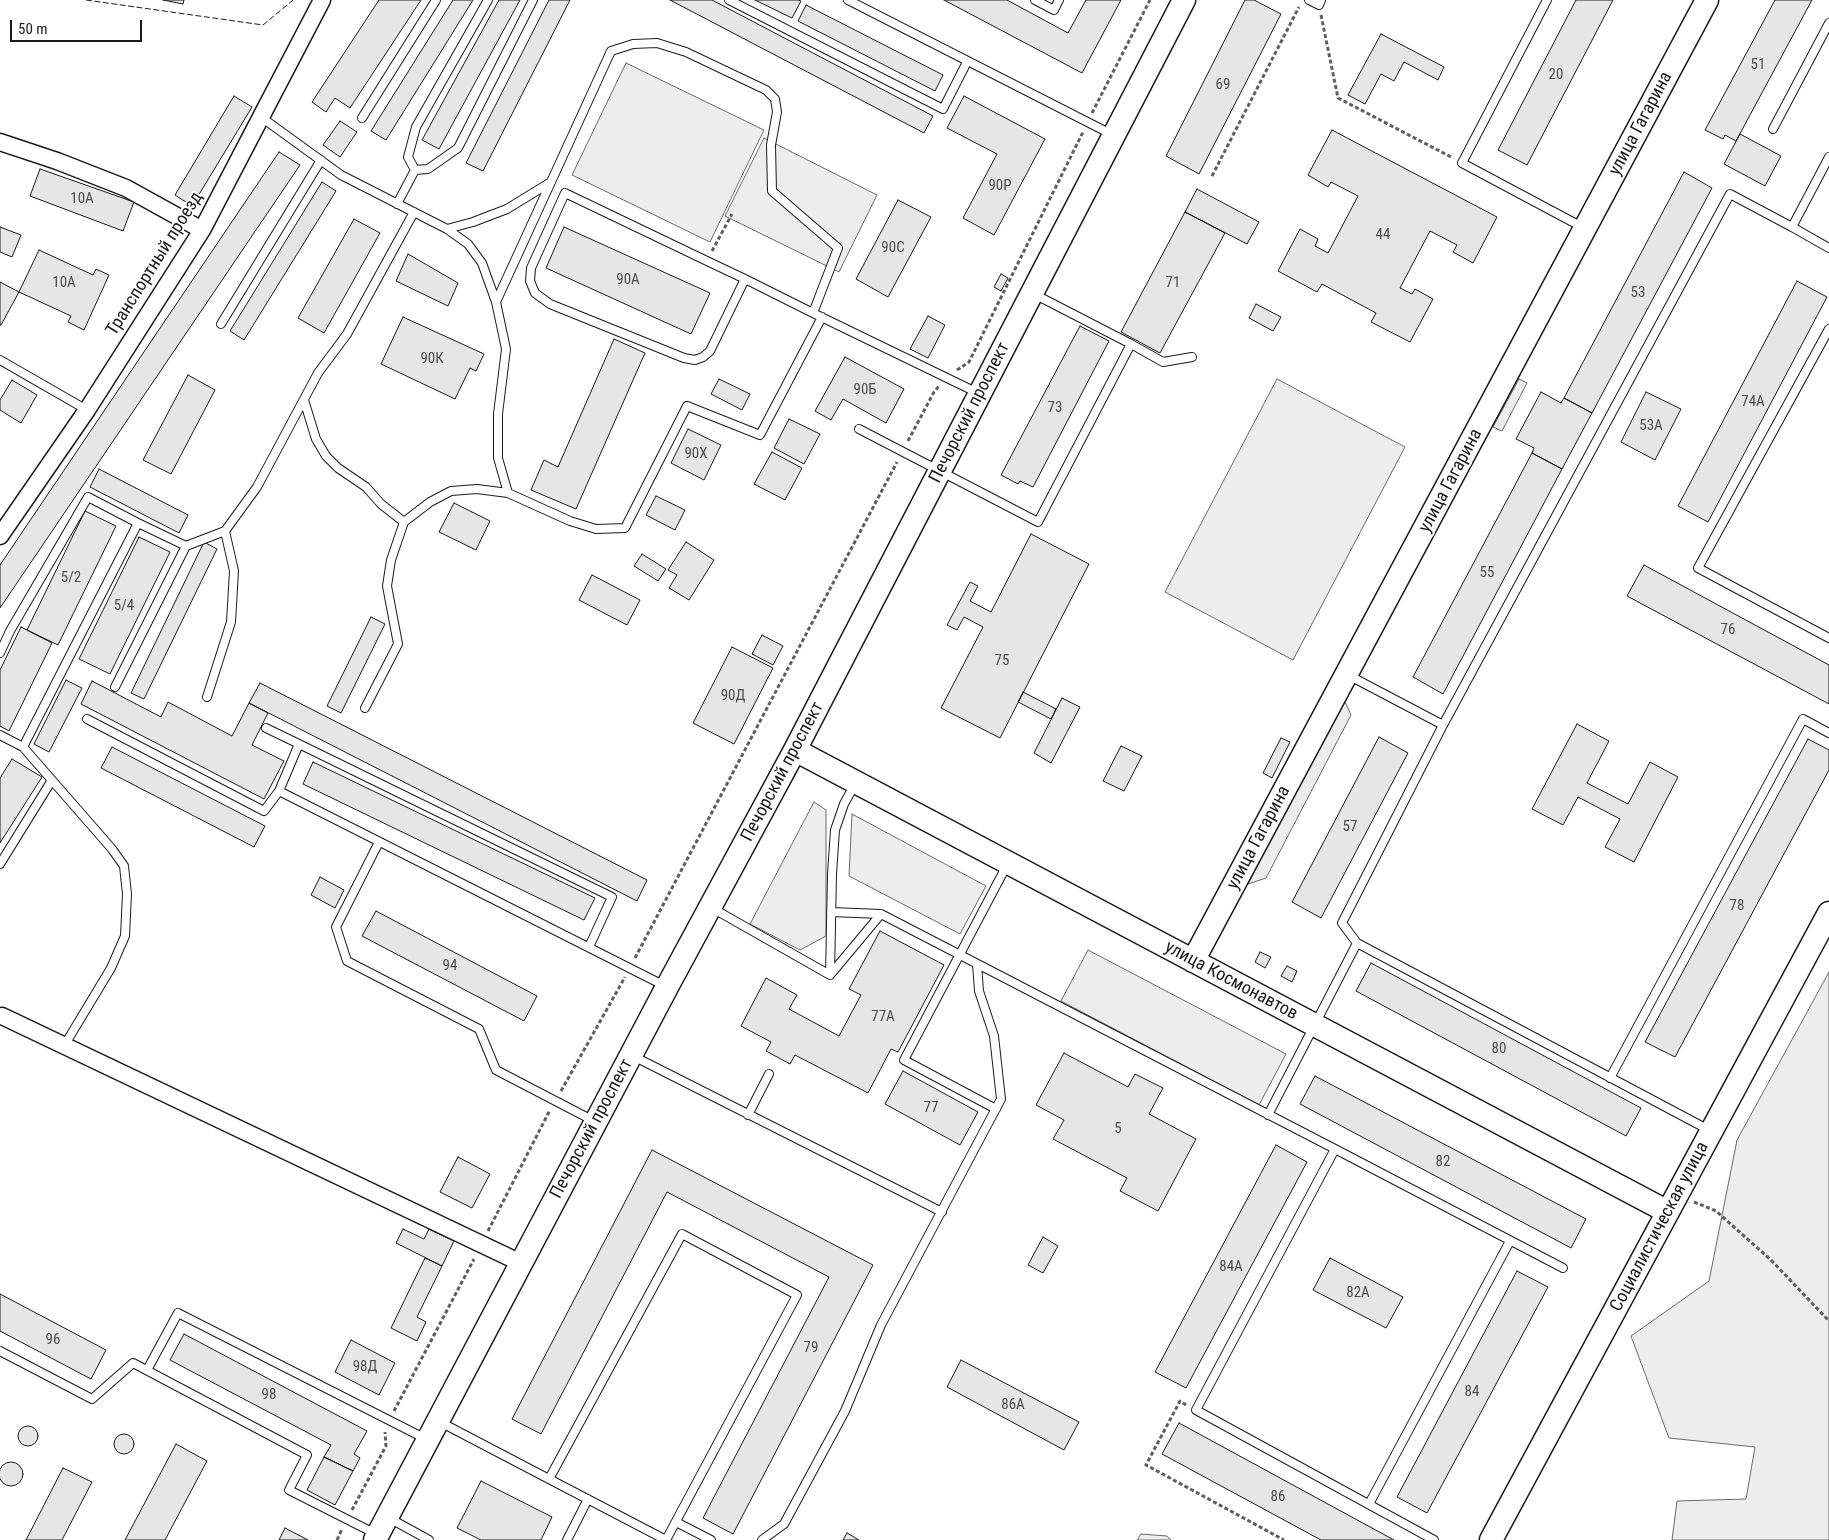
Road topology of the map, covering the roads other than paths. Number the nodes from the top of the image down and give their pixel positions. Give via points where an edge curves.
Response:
1 (322, 0) edge
2 (436, 0) edge
3 (488, 0) edge
4 (533, 0) edge
5 (729, 0) edge
6 (848, 0) edge
7 (1035, 0) edge
8 (1059, 0) edge
9 (1184, 0) edge
10 (1309, 0) edge
11 (1547, 0) edge
12 (1707, 0) edge
13 (1320, 2) edge
14 (1829, 23) edge
15 (967, 62) junction
16 (261, 117) junction
17 (362, 118) dead end
18 (1773, 130) dead end
19 (1113, 136) junction
20 (0, 142) edge
21 (1829, 156) edge
22 (321, 160) junction
23 (415, 170) junction
24 (551, 182) junction
25 (397, 204) junction
26 (414, 212) junction
27 (1792, 227) junction
28 (1586, 228) junction
29 (447, 229) junction
30 (202, 230) junction
31 (1829, 248) edge
32 (745, 279) junction
33 (1032, 293) junction
34 (496, 302) junction
35 (814, 313) junction
36 (822, 317) junction
37 (221, 324) dead end
38 (1828, 331) edge
39 (1131, 344) junction
40 (1192, 357) dead end
41 (0, 360) edge
42 (980, 394) junction
43 (304, 400) junction
44 (87, 410) junction
45 (858, 429) dead end
46 (940, 471) junction
47 (508, 493) junction
48 (404, 522) junction
49 (138, 523) junction
50 (225, 531) junction
51 (0, 536) edge
52 (186, 546) junction
53 (1829, 638) edge
54 (0, 653) edge
55 (1347, 675) junction
56 (115, 687) dead end
57 (207, 697) dead end
58 (365, 708) dead end
59 (87, 719) dead end
60 (1443, 725) junction
61 (266, 728) dead end
62 (1829, 733) edge
63 (0, 735) edge
64 (299, 744) junction
65 (23, 747) junction
66 (795, 750) junction
67 (52, 780) junction
68 (855, 782) junction
69 (279, 792) junction
70 (379, 842) junction
71 (1008, 863) junction
72 (0, 864) edge
73 (710, 907) junction
74 (831, 912) junction
75 (1829, 912) edge
76 (881, 914) junction
77 (1358, 943) junction
78 (589, 947) junction
79 (959, 955) junction
80 (1193, 961) junction
81 (977, 964) junction
82 (830, 975) junction
83 (667, 987) junction
84 (1, 1015) edge
85 (1314, 1025) junction
86 (64, 1046) junction
87 (631, 1056) junction
88 (769, 1074) dead end
89 (1610, 1078) junction
90 (996, 1108) junction
91 (748, 1115) junction
92 (1268, 1115) junction
93 (596, 1122) junction
94 (1712, 1132) junction
95 (1335, 1149) junction
96 (1673, 1203) junction
97 (942, 1212) junction
98 (1510, 1241) junction
99 (521, 1263) junction
100 (1564, 1268) dead end
101 (0, 1351) edge
102 (147, 1370) junction
103 (433, 1430) junction
104 (550, 1479) junction
105 (588, 1499) junction
106 (1369, 1504) junction
107 (676, 1522) junction
108 (380, 1531) edge
109 (429, 1540) edge
110 (567, 1540) edge
111 (666, 1540) edge
112 (711, 1540) edge
113 (762, 1540) edge
114 (1434, 1540) edge
115 (1491, 1540) edge

1 - 16 street, Транспортный проезд
2 - 17 lane
3 - 23 lane via 416,127 408,157
4 - 23 lane via 458,148 428,168
5 - 15 lane via 943,109
6 - 15 lane
7 - 8 lane via 1054,10
9 - 19 main road, Печорский проспект
10 - 13 lane
11 - 28 lane via 1462,163
12 - 28 main road, улица Гагарина
14 - 18 lane
15 - 19 lane
16 - 22 lane
16 - 30 street, Транспортный проезд
19 - 33 main road, Печорский проспект
20 - 30 street via 126,188
21 - 27 lane
22 - 25 lane via 341,175
22 - 37 lane
23 - 25 lane
24 - 29 lane via 507,209
24 - 34 lane
24 - 35 lane via 611,50 633,44 657,43 686,52 766,90 775,99 777,112 770,145 772,191 838,248
25 - 26 lane
26 - 29 lane
26 - 43 lane via 347,334 318,373
27 - 31 lane
27 - 60 lane via 1730,194
28 - 55 main road, улица Гагарина
29 - 34 lane via 468,244 482,263
30 - 44 street, Транспортный проезд
32 - 32 lane via 565,193 531,268 530,281 535,293 550,304 695,360 710,351
32 - 35 lane
33 - 39 lane
33 - 42 main road, Печорский проспект
34 - 47 lane via 506,350 498,414 498,458
35 - 36 lane
36 - 42 lane
36 - 47 lane via 760,435 687,406 626,528 596,529 570,522
38 - 53 lane via 1698,568
39 - 40 lane via 1162,362
39 - 46 lane via 1038,522
41 - 44 lane
42 - 46 main road, Печорский проспект
43 - 48 lane via 316,440 326,456
43 - 50 lane via 258,487
44 - 51 street, Транспортный проезд via 8,520
45 - 46 lane
46 - 66 main road, Печорский проспект
47 - 48 lane via 477,489 451,491
48 - 58 lane via 391,560 387,586 398,644
49 - 52 lane
49 - 54 lane via 88,498
49 - 65 lane
50 - 52 lane
50 - 57 lane via 234,572 232,622
52 - 56 lane
55 - 60 lane
55 - 80 main road, улица Гагарина
59 - 69 lane via 264,811
60 - 77 lane via 1342,923
61 - 64 lane
62 - 89 lane via 1803,719
63 - 65 lane
64 - 69 lane
64 - 78 lane via 612,896
65 - 67 lane
66 - 68 main road, улица Космонавтов
66 - 73 main road, Печорский проспект
67 - 72 lane
67 - 86 lane via 124,866 127,894 125,936 111,968
68 - 71 main road, улица Космонавтов
68 - 74 lane via 835,830
69 - 70 lane
70 - 78 lane
70 - 93 lane via 336,927 347,961 479,1029 496,1070
71 - 79 lane
71 - 80 main road, улица Космонавтов
73 - 82 lane
73 - 83 main road, Печорский проспект
74 - 76 lane
74 - 82 lane
75 - 94 main road, Социалистическая улица
76 - 79 lane
76 - 82 lane
77 - 85 lane
77 - 89 lane
78 - 83 lane
79 - 81 lane
79 - 90 lane via 904,1060
80 - 85 main road, улица Космонавтов
81 - 90 lane via 979,991 994,1036 1001,1099
81 - 92 lane
83 - 87 main road, Печорский проспект
84 - 86 street
85 - 92 lane
85 - 96 main road, улица Космонавтов
86 - 99 street
87 - 91 lane
87 - 93 main road, Печорский проспект
88 - 91 lane
89 - 94 lane
90 - 97 lane
91 - 97 lane
92 - 95 lane
93 - 99 main road, Печорский проспект
94 - 96 main road, Социалистическая улица
95 - 98 lane
95 - 106 lane via 1196,1410
96 - 115 main road, Социалистическая улица
97 - 113 lane via 881,1325 845,1411 784,1524
98 - 100 lane
98 - 106 lane
99 - 103 main road, Печорский проспект
101 - 102 lane via 92,1399 133,1363
102 - 103 lane via 178,1313 389,1420
102 - 108 lane via 308,1455 289,1490 347,1520
103 - 104 lane
103 - 108 main road, Печорский проспект
104 - 105 lane
104 - 107 lane via 682,1234 797,1295
105 - 110 lane
105 - 111 lane
106 - 114 lane
107 - 111 lane
107 - 112 lane
108 - 109 lane

